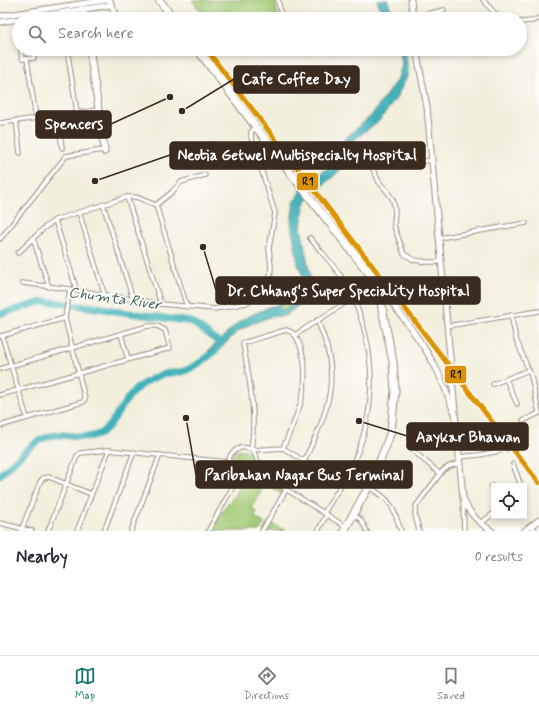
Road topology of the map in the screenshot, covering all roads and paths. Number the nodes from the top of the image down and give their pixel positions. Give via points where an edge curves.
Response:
1 (106, 0) edge
2 (159, 0) edge
3 (278, 0) edge
4 (411, 0) edge
5 (482, 0) edge
6 (110, 3) edge
7 (83, 6) junction
8 (444, 10) dead end
9 (33, 12) edge
10 (52, 12) edge
11 (84, 12) edge
12 (168, 12) edge
13 (281, 12) edge
14 (412, 12) edge
15 (436, 12) edge
16 (493, 12) edge
17 (12, 15) edge
18 (0, 16) edge
19 (539, 18) edge
20 (12, 20) edge
21 (527, 21) edge
22 (0, 22) edge
23 (22, 56) edge
24 (34, 56) edge
25 (70, 56) edge
26 (90, 56) edge
27 (202, 56) edge
28 (417, 56) edge
29 (27, 59) junction
30 (98, 109) junction
31 (77, 112) junction
32 (58, 115) junction
33 (36, 118) junction
34 (16, 120) junction
35 (0, 122) edge
36 (256, 127) junction
37 (62, 148) dead end
38 (20, 153) dead end
39 (432, 160) junction
40 (370, 165) dead end
41 (395, 166) dead end
42 (205, 175) dead end
43 (127, 197) junction
44 (103, 204) junction
45 (156, 204) junction
46 (79, 212) junction
47 (55, 220) junction
48 (526, 223) dead end
49 (33, 238) junction
50 (310, 238) dead end
51 (439, 238) junction
52 (0, 239) edge
53 (18, 252) dead end
54 (441, 262) junction
55 (375, 281) junction
56 (22, 283) dead end
57 (49, 287) junction
58 (70, 289) junction
59 (77, 290) junction
60 (105, 296) junction
61 (353, 298) junction
62 (133, 299) junction
63 (161, 304) junction
64 (187, 307) junction
65 (539, 311) edge
66 (512, 316) junction
67 (65, 318) junction
68 (317, 320) junction
69 (447, 326) junction
70 (121, 334) junction
71 (295, 335) junction
72 (1, 336) edge
73 (72, 348) junction
74 (128, 359) junction
75 (11, 366) junction
76 (0, 368) edge
77 (529, 370) junction
78 (78, 373) junction
79 (506, 379) junction
80 (493, 384) dead end
81 (18, 390) junction
82 (0, 395) edge
83 (518, 404) dead end
84 (539, 413) edge
85 (456, 416) junction
86 (27, 418) junction
87 (523, 421) dead end
88 (0, 426) edge
89 (409, 447) dead end
90 (283, 448) junction
91 (109, 450) junction
92 (250, 450) junction
93 (505, 450) dead end
94 (134, 452) junction
95 (160, 455) junction
96 (460, 457) junction
97 (304, 461) junction
98 (228, 462) junction
99 (257, 462) junction
100 (460, 463) junction
101 (513, 464) dead end
102 (440, 474) junction
103 (250, 475) junction
104 (239, 476) junction
105 (266, 477) junction
106 (520, 483) edge
107 (66, 484) junction
108 (342, 484) junction
109 (369, 486) junction
110 (286, 490) junction
111 (91, 494) junction
112 (463, 498) junction
113 (357, 508) junction
114 (325, 514) junction
115 (491, 515) edge
116 (356, 516) junction
117 (539, 520) edge
118 (0, 523) edge
119 (481, 523) junction
120 (531, 526) junction
121 (21, 530) edge
122 (346, 530) edge
123 (32, 531) edge
124 (48, 531) edge
125 (77, 531) edge
126 (104, 531) edge
127 (131, 531) edge
128 (208, 531) edge
129 (262, 531) edge
130 (318, 531) edge
131 (367, 531) edge
132 (401, 531) edge
133 (419, 531) edge
134 (464, 531) edge
135 (492, 531) edge
136 (524, 531) edge
137 (536, 531) edge

1 - 7 street
2 - 12 highway
3 - 13 street
4 - 14 street
5 - 16 street
6 - 7 street
7 - 9 street
7 - 10 street
7 - 11 street
8 - 15 street
17 - 18 street
19 - 21 street
20 - 22 street
23 - 29 street via 22,59
24 - 29 street via 34,58
25 - 31 street
26 - 30 street
27 - 36 highway
28 - 39 street via 427,107
29 - 33 street
30 - 31 street
30 - 52 street via 106,152 103,150 66,156
31 - 32 street
32 - 33 street
32 - 37 street
33 - 34 street
34 - 35 street
34 - 38 street
36 - 55 highway
36 - 64 street via 250,137 275,213 269,248 270,284 246,303 215,309
39 - 41 street
39 - 51 street
40 - 54 street via 393,200 394,226 404,254 414,260
42 - 45 street via 181,182
43 - 44 street
43 - 45 street via 136,197
43 - 63 street
44 - 46 street
44 - 62 street
45 - 64 street
46 - 47 street
46 - 60 street
47 - 49 street
47 - 59 street
48 - 51 street
49 - 53 street
49 - 57 street
50 - 61 street via 343,279
51 - 54 street
54 - 69 street
55 - 85 street via 428,353
55 - 109 highway via 390,344 395,391 391,431
56 - 57 street
57 - 58 street
58 - 59 street
58 - 67 street
59 - 60 street
60 - 62 street
61 - 68 street
61 - 108 street via 364,328 371,370 371,392 361,443
62 - 63 street
63 - 64 street
65 - 66 street
66 - 69 street
66 - 77 street via 516,339
67 - 72 street
67 - 73 street
68 - 71 street
68 - 97 street via 328,352 330,392 322,424
69 - 85 street
70 - 73 street
70 - 74 street
70 - 74 street via 152,326 163,328 167,337 170,348
71 - 90 street via 303,356 305,384 300,410
71 - 92 street via 284,330 243,344 253,410 253,438
72 - 75 street
73 - 75 street
73 - 78 street
74 - 78 street
75 - 76 street
75 - 81 street
77 - 79 street
77 - 84 street
78 - 81 street
78 - 86 street via 85,396 83,402
79 - 80 street
79 - 83 street
81 - 82 street
81 - 86 street
84 - 87 street
85 - 96 street
86 - 88 street
89 - 102 street
90 - 92 street
90 - 97 street
91 - 94 street
91 - 107 street via 85,451 78,454
91 - 111 street
92 - 98 street via 235,450
92 - 99 street
93 - 96 street
94 - 95 street
94 - 126 street
95 - 98 street
95 - 127 street
96 - 100 street
97 - 108 street
98 - 104 street via 234,474
99 - 103 street via 256,470
99 - 105 street
100 - 102 street via 450,466
100 - 112 street
101 - 106 street
102 - 133 street via 416,506
103 - 104 street
103 - 105 street
104 - 128 street
105 - 110 street
107 - 111 street
107 - 121 street via 49,476 41,479
107 - 124 street
108 - 114 street
109 - 113 highway
109 - 132 street via 383,495 394,509
110 - 114 street
110 - 129 street
111 - 125 street
112 - 119 street via 467,508
112 - 134 street
113 - 116 highway
113 - 122 highway
114 - 122 street
114 - 130 street
115 - 119 street
116 - 122 highway
116 - 131 street
117 - 120 street
118 - 121 street
119 - 135 street
120 - 136 street
120 - 137 street
121 - 123 street

